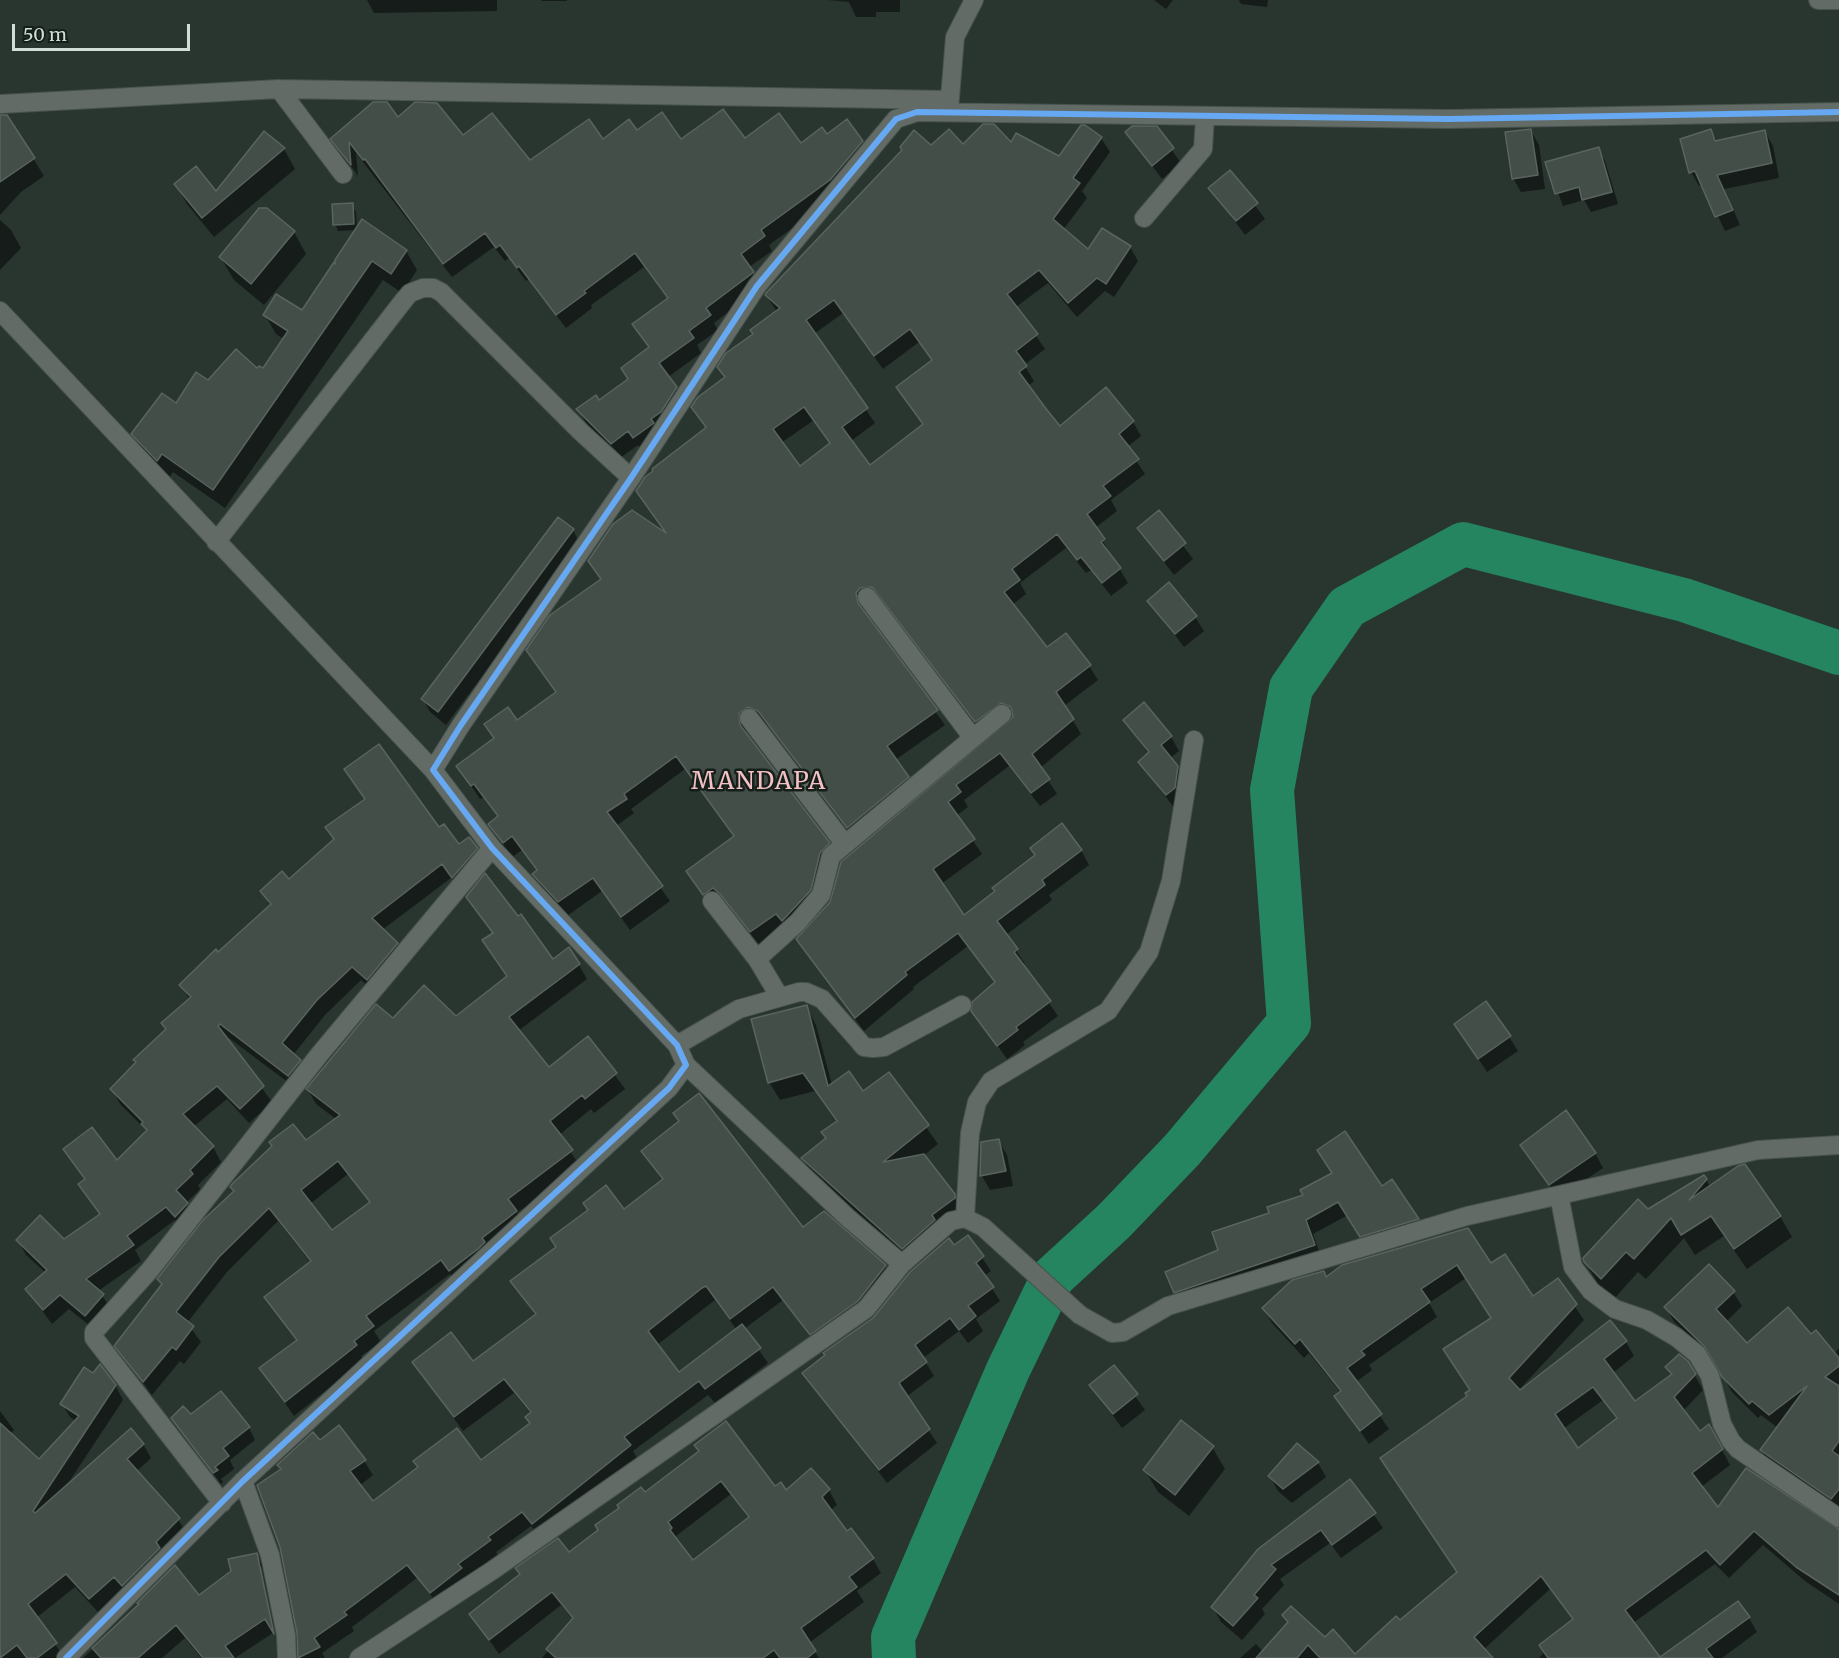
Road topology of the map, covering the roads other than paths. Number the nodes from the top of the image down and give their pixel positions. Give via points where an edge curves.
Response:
1 (974, 0) edge
2 (279, 89) junction
3 (949, 101) junction
4 (0, 104) edge
5 (1839, 112) edge
6 (1205, 117) junction
7 (343, 174) dead end
8 (1144, 218) dead end
9 (0, 311) edge
10 (631, 478) junction
11 (216, 542) junction
12 (867, 597) dead end
13 (1002, 714) dead end
14 (749, 718) dead end
15 (974, 738) junction
16 (1194, 740) dead end
17 (434, 770) junction
18 (844, 843) junction
19 (492, 848) junction
20 (712, 901) dead end
21 (757, 959) junction
22 (779, 996) junction
23 (962, 1005) dead end
24 (677, 1045) junction
25 (686, 1065) junction
26 (1839, 1145) edge
27 (1559, 1195) junction
28 (965, 1218) junction
29 (902, 1264) junction
30 (243, 1481) junction
31 (222, 1503) junction
32 (1839, 1518) edge
33 (66, 1658) edge
34 (287, 1658) edge
35 (359, 1658) edge

1 - 3 street via 955,37
2 - 3 street
2 - 4 street
2 - 7 street
3 - 6 street
3 - 10 street via 896,119 757,286
5 - 6 street via 1448,119
6 - 8 street via 1203,149
9 - 11 street
10 - 11 street via 441,292 423,288 404,300
10 - 17 street
11 - 17 street
12 - 15 street
13 - 15 street
14 - 18 street
15 - 18 street
16 - 28 street via 1171,881 1149,952 1108,1011 991,1081 986,1088 977,1102 970,1133
17 - 19 street
18 - 21 street via 831,856 821,896
19 - 24 street
19 - 31 street via 319,1055 150,1270 94,1332 94,1338
20 - 21 street
21 - 22 street
22 - 23 street via 814,994 864,1047 873,1048 884,1047
22 - 24 street via 739,1009
24 - 25 street
25 - 29 street
25 - 30 street via 669,1088
26 - 27 street via 1758,1150
27 - 28 street via 1467,1216 1168,1306 1123,1332 1112,1334 1080,1315 983,1227
27 - 32 street via 1573,1267 1591,1291 1615,1309 1647,1320 1676,1337 1697,1354 1710,1376 1722,1424 1731,1441
28 - 29 street via 951,1221
29 - 35 street via 866,1309 493,1570
30 - 31 street
30 - 34 street via 270,1555
31 - 33 street

